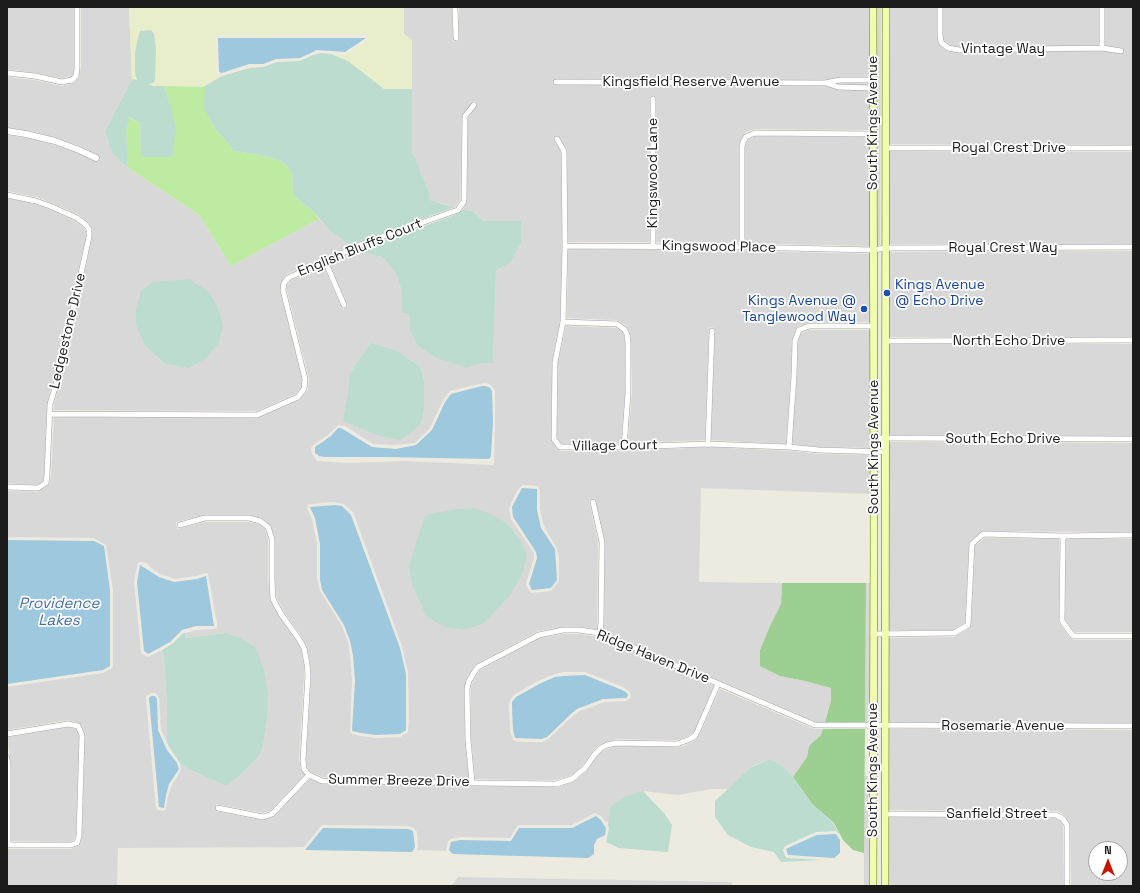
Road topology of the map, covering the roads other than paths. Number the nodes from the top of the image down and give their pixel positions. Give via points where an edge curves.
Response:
1 (77, 7) edge
2 (455, 7) edge
3 (873, 7) edge
4 (886, 7) edge
5 (940, 7) edge
6 (1102, 7) edge
7 (456, 38) dead end
8 (1102, 48) junction
9 (1121, 51) dead end
10 (7, 73) edge
11 (873, 80) junction
12 (556, 82) dead end
13 (825, 83) junction
14 (873, 88) junction
15 (653, 99) dead end
16 (474, 105) dead end
17 (7, 131) edge
18 (873, 134) junction
19 (557, 139) dead end
20 (886, 148) junction
21 (1133, 148) edge
22 (96, 158) dead end
23 (7, 195) edge
24 (565, 246) junction
25 (653, 246) junction
26 (742, 247) junction
27 (1133, 247) edge
28 (886, 248) junction
29 (873, 250) junction
30 (325, 261) junction
31 (344, 305) dead end
32 (563, 322) junction
33 (874, 326) junction
34 (712, 331) dead end
35 (1133, 340) edge
36 (886, 341) junction
37 (50, 414) junction
38 (874, 438) junction
39 (886, 438) junction
40 (1133, 440) edge
41 (708, 444) junction
42 (624, 447) junction
43 (789, 447) junction
44 (874, 452) junction
45 (886, 452) junction
46 (7, 487) edge
47 (593, 502) dead end
48 (180, 525) dead end
49 (1133, 535) edge
50 (1063, 536) junction
51 (874, 537) junction
52 (886, 537) junction
53 (600, 633) junction
54 (873, 634) junction
55 (885, 634) junction
56 (1133, 636) edge
57 (718, 684) junction
58 (874, 726) junction
59 (886, 726) junction
60 (1133, 726) edge
61 (7, 734) edge
62 (7, 758) edge
63 (309, 775) junction
64 (472, 782) junction
65 (218, 808) dead end
66 (886, 814) junction
67 (7, 845) edge
68 (873, 886) edge
69 (886, 886) edge
70 (1067, 886) edge

1 - 10 street via 77,69 72,80 62,82
2 - 7 street
3 - 11 main road, South Kings Avenue
4 - 20 main road, South Kings Avenue
5 - 8 street, Vintage Way via 940,38 948,48
6 - 8 street
8 - 9 street, Vintage Way
11 - 13 street, Kingsfield Reserve Avenue via 840,80
11 - 14 main road, South Kings Avenue
12 - 13 street, Kingsfield Reserve Avenue
13 - 14 street, Kingsfield Reserve Avenue via 838,87
14 - 18 main road, South Kings Avenue
15 - 25 street, Kingswood Lane
16 - 30 street, English Bluffs Court via 465,116 464,201 458,210 367,242
17 - 22 street via 55,141
18 - 26 street via 750,134 742,146
18 - 29 main road, South Kings Avenue
19 - 24 street, Village Court via 564,151
20 - 21 street, Royal Crest Drive
20 - 28 main road, South Kings Avenue
23 - 37 street, Ledgestone Drive via 50,206 77,218 89,229 58,378 50,404
24 - 25 street, Kingswood Place
24 - 32 street, Village Court
25 - 26 street, Kingswood Place
26 - 29 street, Kingswood Place
27 - 28 street, Royal Crest Way
28 - 29 street, Royal Crest Way
28 - 36 main road, South Kings Avenue
29 - 33 main road, South Kings Avenue
30 - 31 street
30 - 37 street, English Bluffs Court via 288,278 284,283 306,379 304,389 298,397 257,415
32 - 42 street via 617,324 627,334 628,393
32 - 42 street, Village Court via 555,362 554,439 560,447
33 - 38 main road, South Kings Avenue
33 - 43 street via 809,326 799,330 795,341
34 - 41 street
35 - 36 street, North Echo Drive
36 - 39 main road, South Kings Avenue
37 - 46 street, Ledgestone Drive via 46,483 38,488
38 - 39 street, South Echo Drive
38 - 44 main road, South Kings Avenue
39 - 40 street, South Echo Drive
39 - 45 main road, South Kings Avenue
41 - 42 street, Village Court
41 - 43 street, Village Court
43 - 44 street, Village Court
44 - 45 street, Village Court
44 - 51 main road, South Kings Avenue
45 - 52 main road, South Kings Avenue
47 - 53 street via 602,542
48 - 63 street, Summer Breeze Drive via 205,518 249,518 260,520 268,527 272,539 274,599 304,648 307,664 303,760 304,769
49 - 50 street
50 - 55 street via 983,534 972,544 968,625 954,634
50 - 56 street via 1062,621 1073,636
51 - 52 main road
51 - 54 main road, South Kings Avenue
52 - 55 main road, South Kings Avenue
53 - 57 street, Ridge Haven Drive
53 - 64 street, Ridge Haven Drive via 563,630 539,635 478,667 468,688 468,740
54 - 55 street
54 - 58 main road, South Kings Avenue
55 - 59 main road, South Kings Avenue
57 - 58 street, Ridge Haven Drive via 815,725
57 - 64 street, Summer Breeze Drive via 695,736 684,742 607,745 594,754 585,768 572,779 556,784
58 - 59 street, Rosemarie Avenue
58 - 68 main road, South Kings Avenue
59 - 60 street, Rosemarie Avenue
59 - 66 main road, South Kings Avenue
61 - 67 street via 68,724 78,726 82,735 77,843
62 - 67 street
63 - 64 street, Summer Breeze Drive via 322,781
63 - 65 street via 272,814 263,817
66 - 69 main road, South Kings Avenue
66 - 70 street, Sanfield Street via 1056,815 1064,819 1067,825

